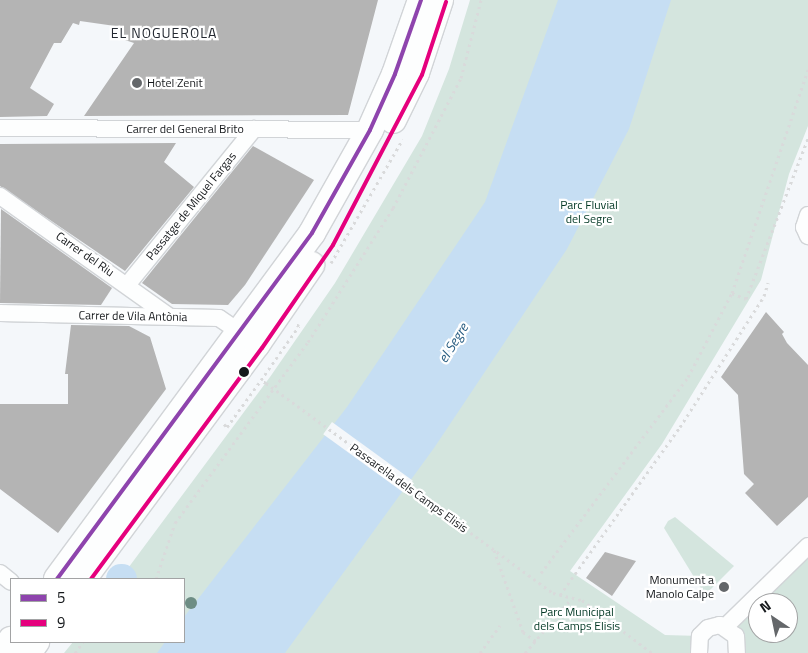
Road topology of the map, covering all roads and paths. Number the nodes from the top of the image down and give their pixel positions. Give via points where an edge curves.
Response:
1 (421, 0) edge
2 (440, 0) edge
3 (481, 0) edge
4 (808, 70) edge
5 (0, 128) edge
6 (254, 129) junction
7 (370, 130) junction
8 (808, 138) edge
9 (0, 196) edge
10 (808, 215) edge
11 (808, 236) edge
12 (768, 283) dead end
13 (128, 284) junction
14 (732, 293) junction
15 (0, 313) edge
16 (168, 316) junction
17 (294, 322) dead end
18 (249, 339) junction
19 (262, 380) junction
20 (220, 422) dead end
21 (808, 546) edge
22 (494, 550) junction
23 (0, 573) edge
24 (541, 573) dead end
25 (58, 578) edge
26 (84, 578) edge
27 (156, 578) edge
28 (10, 581) edge
29 (560, 595) junction
30 (572, 598) junction
31 (500, 625) dead end
32 (726, 627) junction
33 (10, 641) edge
34 (536, 641) junction
35 (83, 643) edge
36 (2, 653) edge
37 (75, 653) edge
38 (480, 653) edge
39 (525, 653) edge
40 (651, 653) edge
41 (699, 653) edge
42 (737, 653) edge

1 - 7 main road via 395,74
2 - 18 main road via 416,73 328,241
3 - 27 path via 461,78 393,208 308,342 175,523
4 - 14 path
5 - 6 street, Carrer del General Brito
6 - 7 street, Carrer del General Brito
6 - 13 street, Passatge de Miquel Fargas
7 - 18 main road
8 - 14 path via 746,299
9 - 13 street, Carrer del Riu
10 - 11 street via 804,227
12 - 29 path via 764,296 680,427
13 - 16 street, Carrer del Riu
14 - 24 path via 688,377
15 - 16 street, Carrer de Vila Antònia
16 - 18 street, Carrer de Vila Antònia via 219,318
17 - 19 path via 300,326
18 - 25 main road
18 - 26 main road
19 - 20 path via 227,426
19 - 22 path, Passarel·la dels Camps Elisis, bridge
21 - 32 street
22 - 29 path, Passarel·la dels Camps Elisis, bridge
22 - 34 path, bridge via 522,632
23 - 28 street
29 - 30 path
30 - 34 path
30 - 40 path via 582,600
31 - 38 path
32 - 41 street via 714,626 704,632 698,643
32 - 42 street via 737,639
33 - 36 main road
34 - 39 path
35 - 37 path

